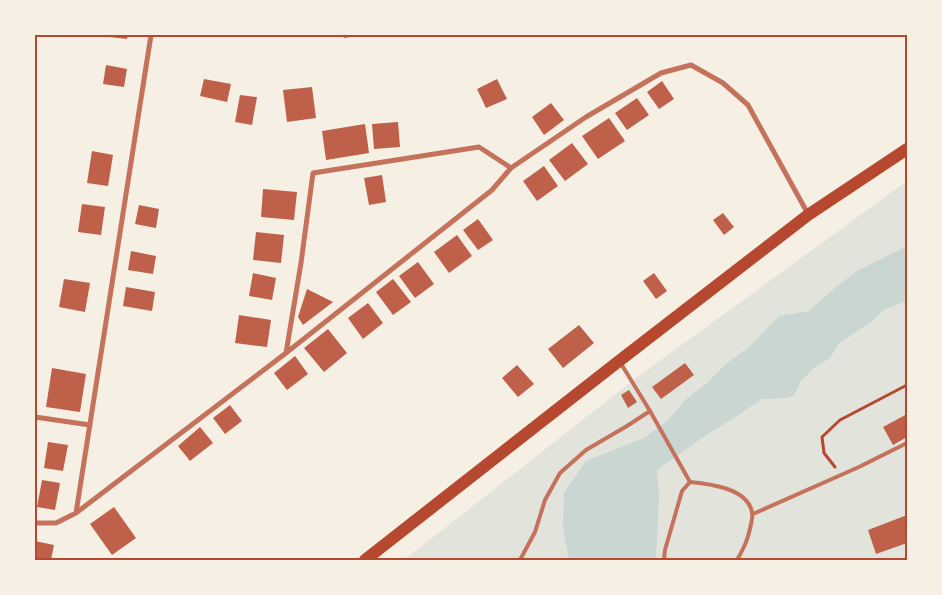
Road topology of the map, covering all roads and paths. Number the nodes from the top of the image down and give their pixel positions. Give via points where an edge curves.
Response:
1 (151, 35) edge
2 (907, 150) edge
3 (511, 168) junction
4 (808, 215) junction
5 (286, 353) junction
6 (619, 361) junction
7 (907, 385) edge
8 (650, 411) junction
9 (35, 417) edge
10 (90, 425) junction
11 (907, 443) edge
12 (859, 467) junction
13 (690, 482) junction
14 (76, 513) junction
15 (753, 514) junction
16 (35, 523) edge
17 (365, 560) edge
18 (520, 560) edge
19 (664, 560) edge
20 (737, 560) edge

1 - 10 street
2 - 4 main road
3 - 4 street via 586,117 661,73 691,65 723,82 748,106
3 - 5 street via 492,190
3 - 5 street via 479,147 313,173
4 - 6 main road
5 - 14 street
6 - 8 lane
6 - 17 main road
7 - 12 path via 840,420 822,437 824,453 833,466 843,472
8 - 13 lane
8 - 18 lane via 586,450 560,473
9 - 10 street
10 - 14 street
11 - 12 lane
12 - 15 lane
13 - 15 lane via 737,492 749,504
13 - 19 lane via 682,491
14 - 16 street via 56,523
15 - 20 lane via 747,541

